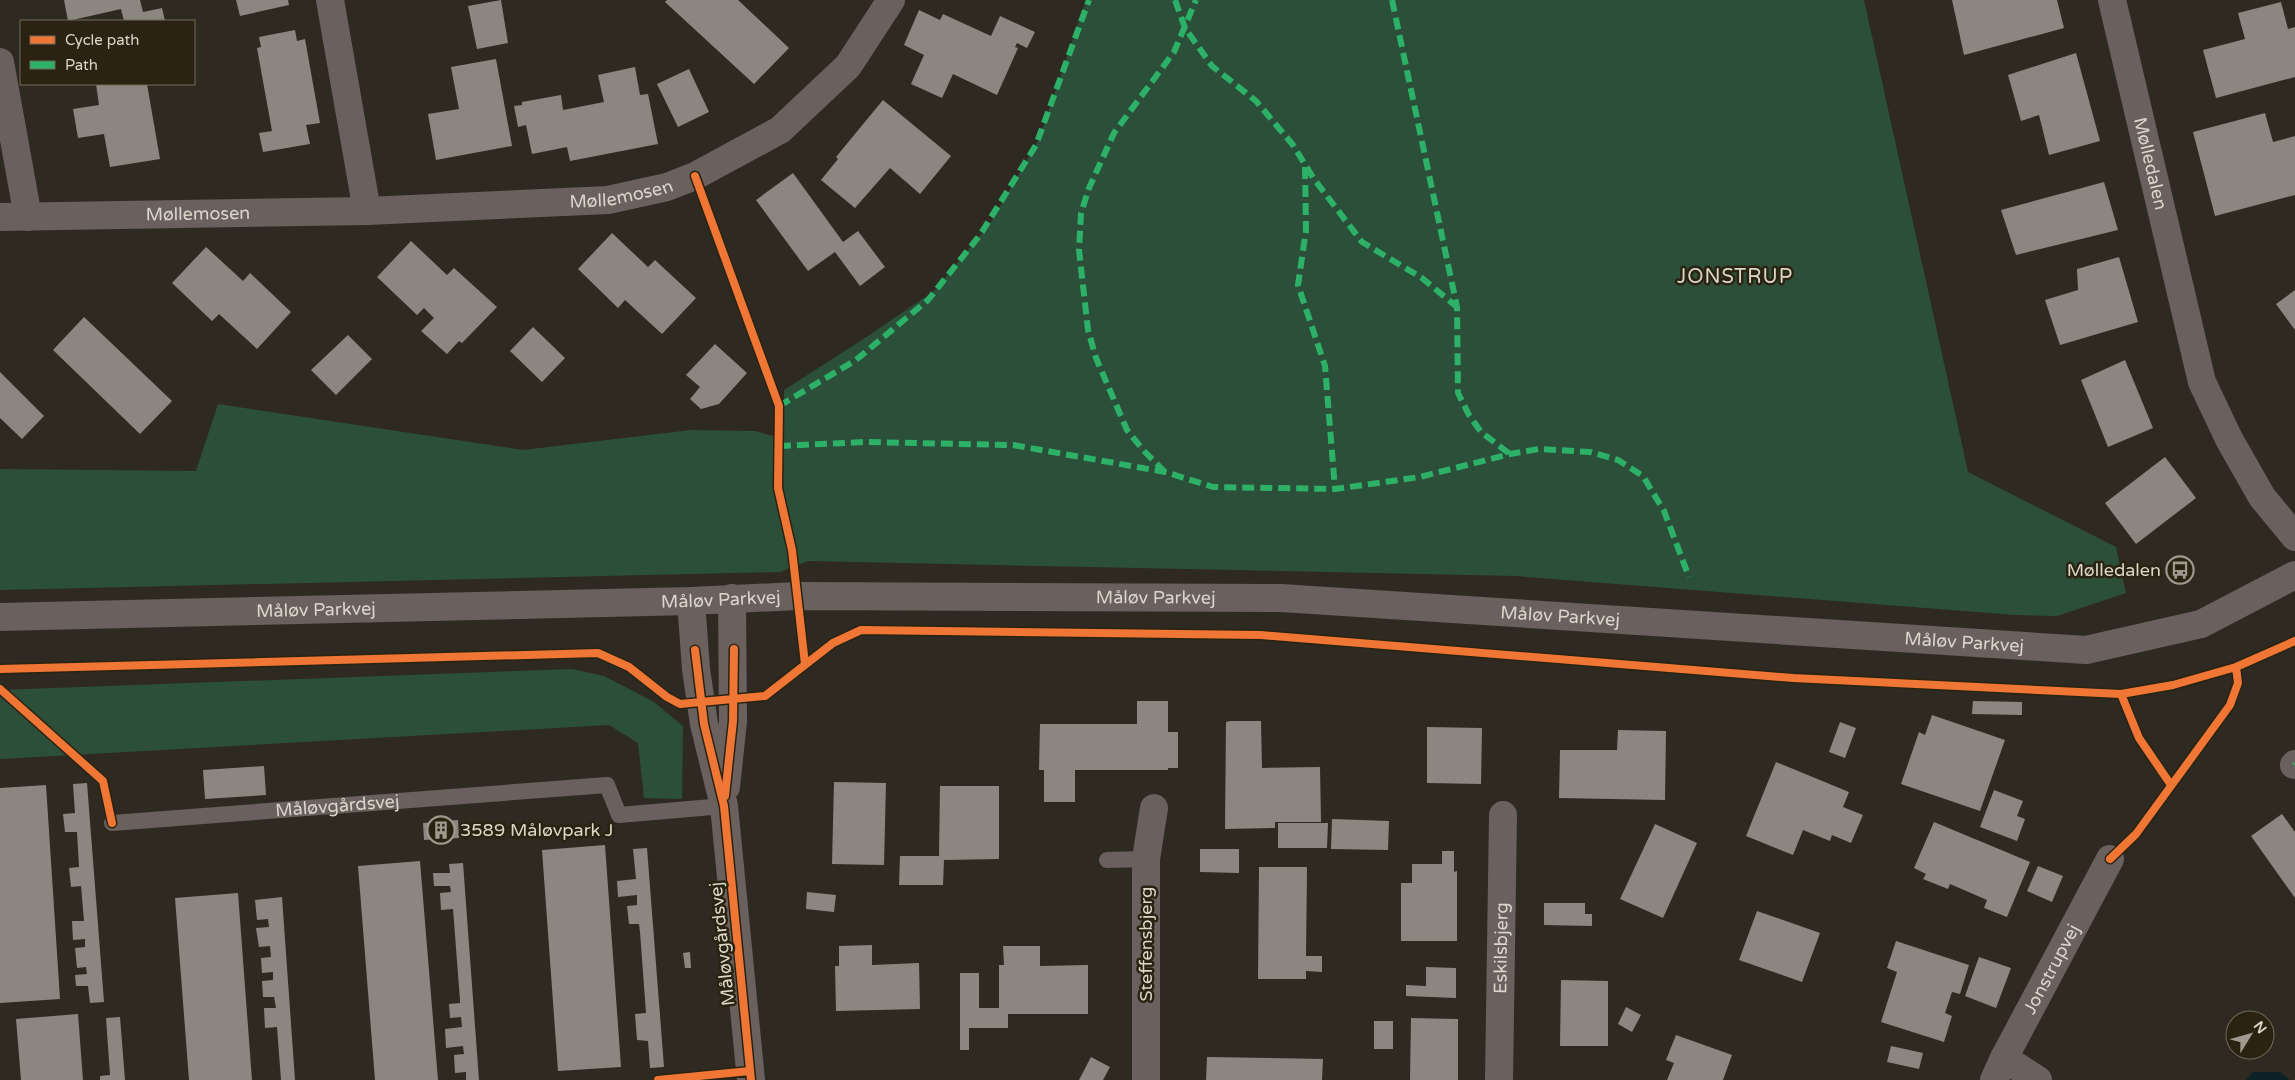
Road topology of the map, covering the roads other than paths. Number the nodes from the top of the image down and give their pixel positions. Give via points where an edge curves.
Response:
1 (330, 0) edge
2 (891, 0) edge
3 (2112, 0) edge
4 (0, 62) edge
5 (367, 211) junction
6 (0, 217) edge
7 (28, 217) junction
8 (2295, 537) edge
9 (2295, 575) edge
10 (732, 598) junction
11 (691, 600) junction
12 (0, 617) edge
13 (724, 806) junction
14 (1154, 808) dead end
15 (1503, 815) dead end
16 (112, 823) dead end
17 (1146, 859) junction
18 (2110, 859) dead end
19 (1107, 860) dead end
20 (1999, 1069) edge
21 (751, 1080) edge
22 (1146, 1080) edge
23 (1499, 1080) edge
24 (2038, 1080) edge

1 - 5 street
2 - 5 street, Møllemosen via 848,66 780,130 668,187 608,200
3 - 8 street, Mølledalen via 2202,382 2228,439 2262,496
4 - 7 street
5 - 7 street, Møllemosen
6 - 7 street, Møllemosen
9 - 10 street, Måløv Parkvej via 2201,624 2086,650 1281,598
10 - 11 street, Måløv Parkvej
10 - 13 street, Måløvgårdsvej via 733,721
11 - 12 street, Måløv Parkvej
11 - 13 street, Måløvgårdsvej via 704,724
13 - 16 lane, Måløvgårdsvej via 619,815 607,785
13 - 21 street, Måløvgårdsvej
14 - 17 street, Steffensbjerg
15 - 23 street, Eskilsbjerg
17 - 19 lane
17 - 22 street, Steffensbjerg
18 - 20 street, Jonstrupvej
20 - 24 street

